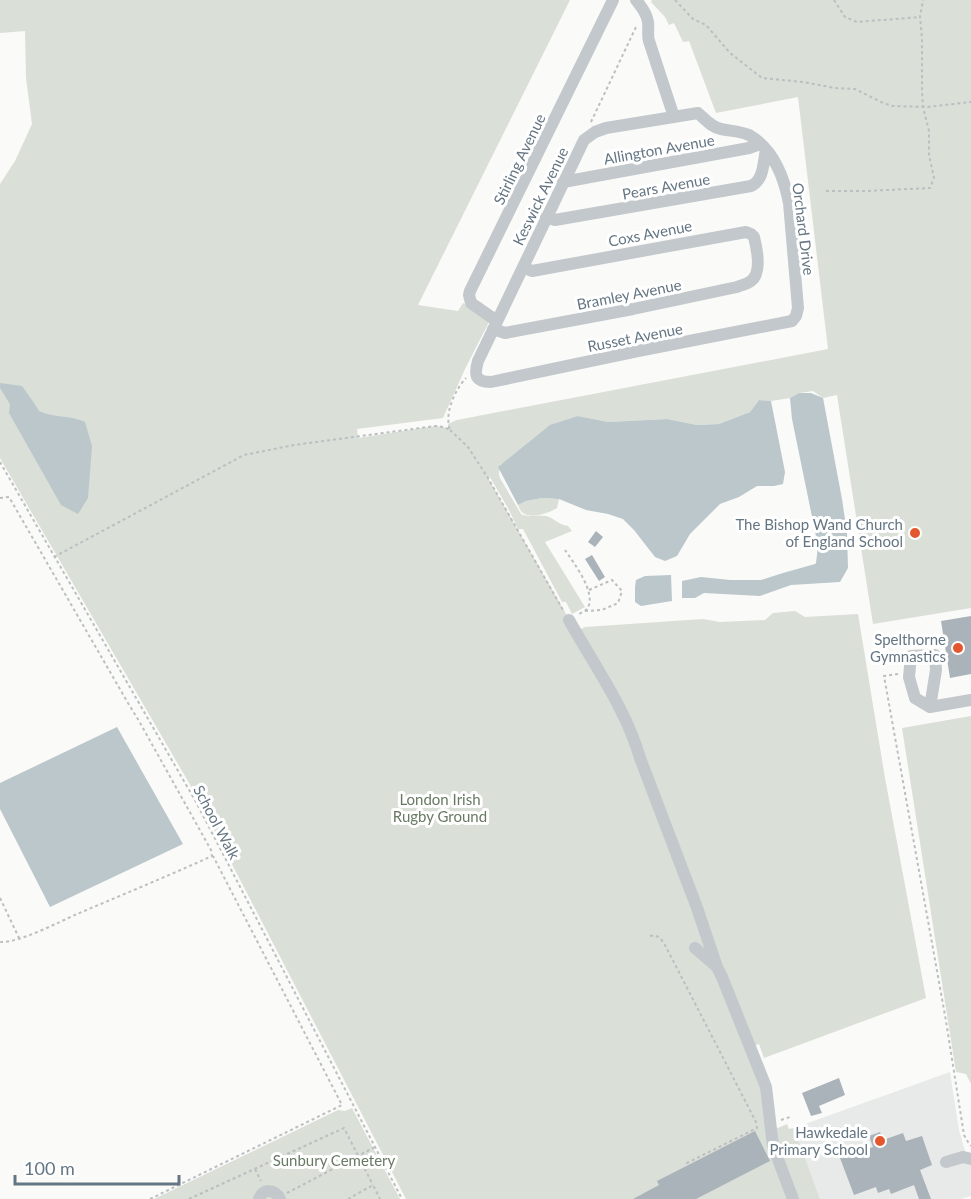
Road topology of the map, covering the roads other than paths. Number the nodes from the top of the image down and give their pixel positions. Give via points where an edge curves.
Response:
1 (613, 0) edge
2 (640, 5) edge
3 (674, 117) junction
4 (763, 147) junction
5 (563, 182) junction
6 (546, 217) junction
7 (758, 265) joint
8 (523, 267) junction
9 (796, 316) joint
10 (495, 325) junction
11 (479, 380) joint
12 (569, 620) road end
13 (971, 700) edge
14 (930, 707) junction
15 (695, 948) dead end
16 (717, 967) junction
17 (971, 1159) edge
18 (946, 1162) dead end
19 (262, 1195) edge
20 (280, 1198) edge
21 (793, 1199) edge

1 - 10 lane, Stirling Avenue via 470,291 471,303
2 - 3 lane via 648,21 647,36
3 - 4 lane, Keswick Avenue via 698,113 714,127 749,135
3 - 5 lane, Keswick Avenue via 595,132 584,140
4 - 5 lane, Allington Avenue
4 - 6 lane, Pears Avenue via 760,179 751,186 555,220
4 - 9 lane, Orchard Drive via 775,161 786,187
5 - 6 lane, Keswick Avenue
6 - 8 lane, Keswick Avenue
7 - 8 lane, Coxs Avenue via 754,237 746,232 532,271
7 - 10 lane, Bramley Avenue via 755,277 737,287 505,333
8 - 10 lane, Keswick Avenue
9 - 11 lane, Russet Avenue via 785,323 491,382
10 - 11 lane, Keswick Avenue via 478,361
12 - 16 lane via 632,733
13 - 14 lane
14 - 14 lane via 915,698 909,677 911,656 935,655
15 - 16 lane
16 - 21 lane via 766,1087 773,1146
17 - 18 lane
19 - 20 lane via 270,1191

